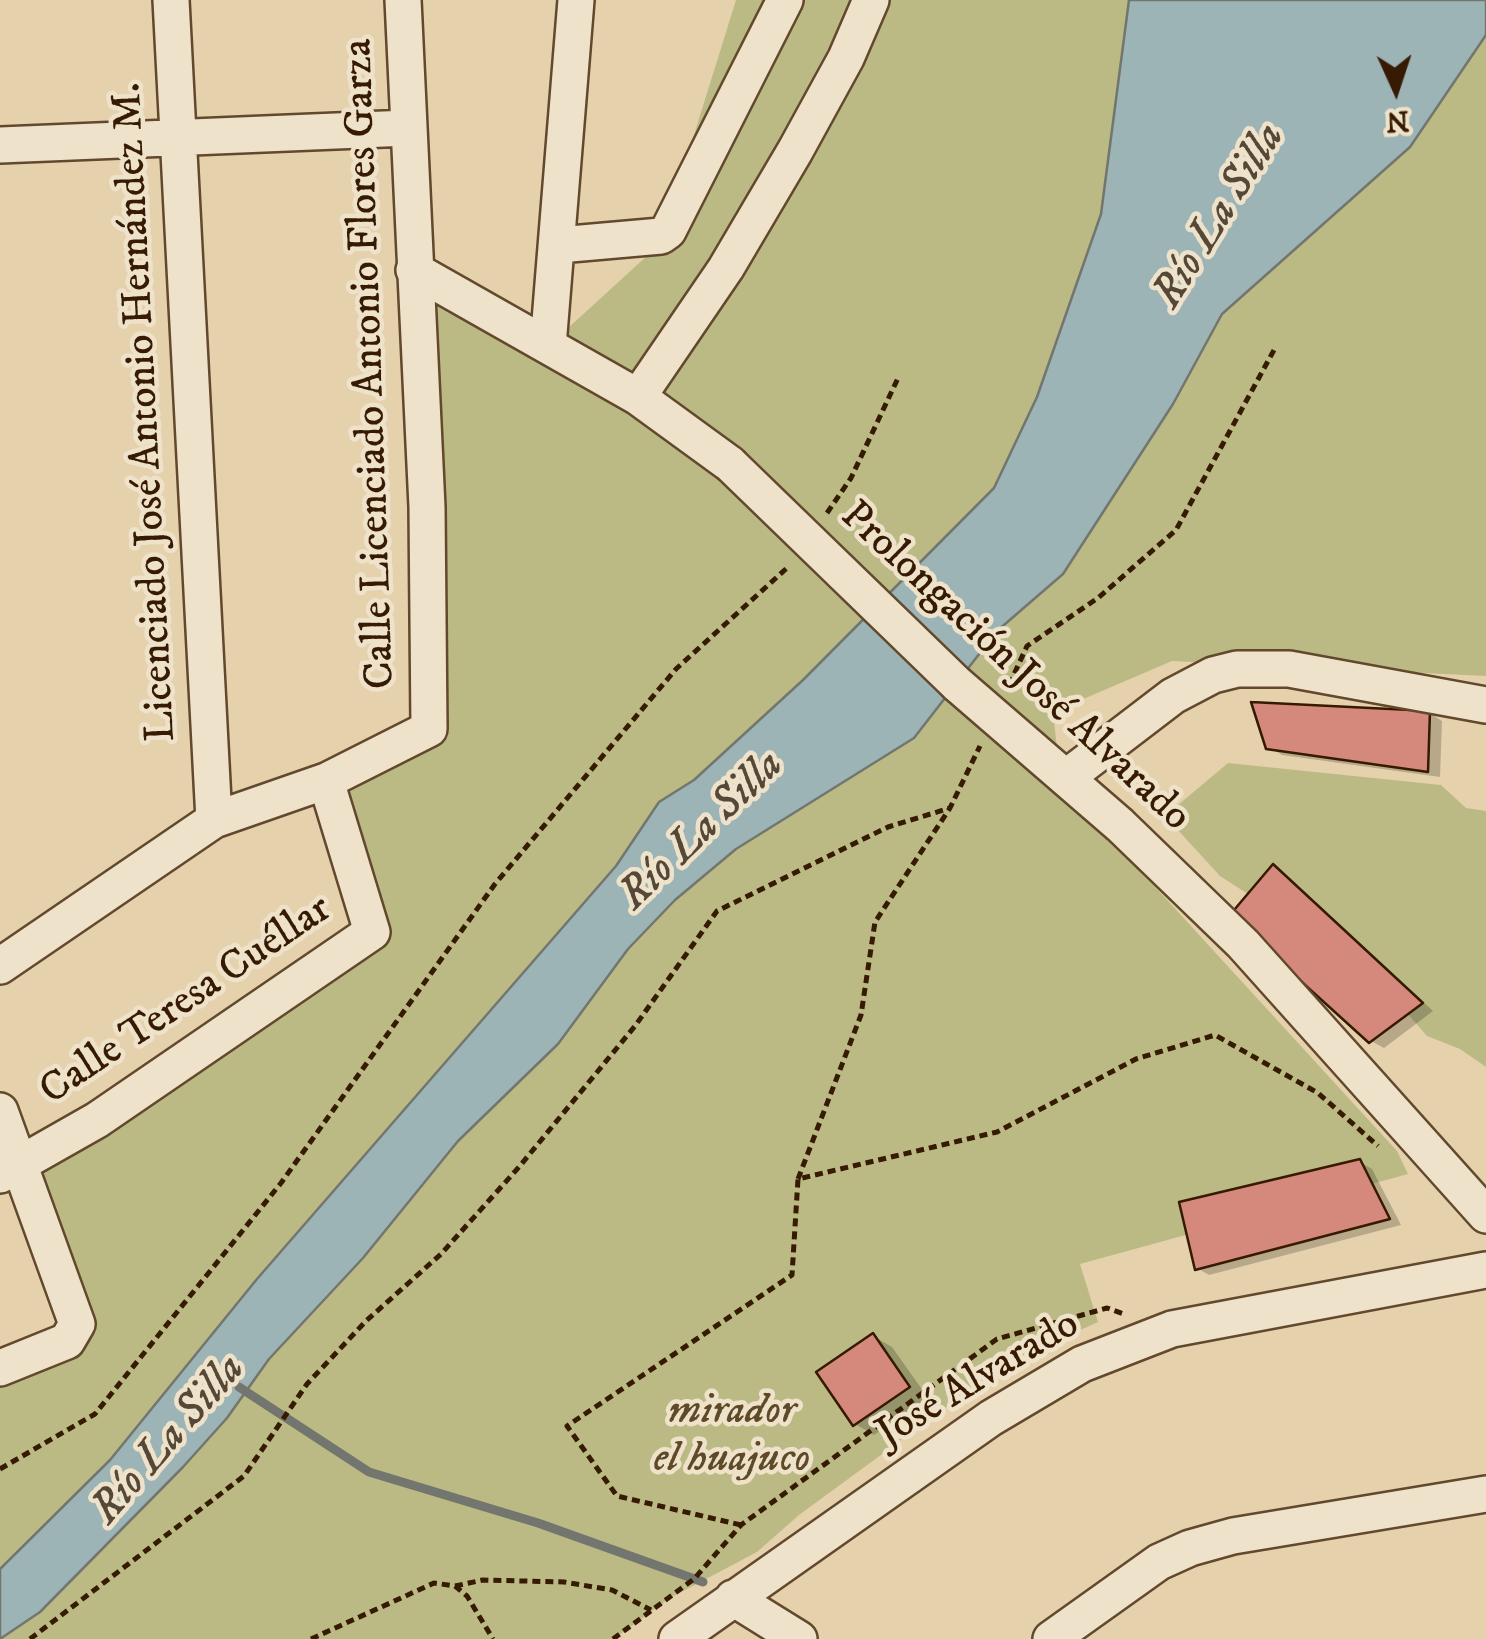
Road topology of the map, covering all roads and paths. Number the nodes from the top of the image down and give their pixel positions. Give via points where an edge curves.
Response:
1 (171, 0) edge
2 (403, 0) edge
3 (576, 0) edge
4 (785, 0) edge
5 (871, 0) edge
6 (408, 128) junction
7 (176, 138) junction
8 (0, 145) edge
9 (559, 245) junction
10 (414, 270) junction
11 (548, 346) junction
12 (1274, 350) dead end
13 (899, 376) dead end
14 (638, 397) junction
15 (822, 520) dead end
16 (792, 563) dead end
17 (1005, 692) dead end
18 (1486, 705) edge
19 (984, 738) dead end
20 (1067, 777) junction
21 (326, 781) junction
22 (950, 808) junction
23 (214, 820) junction
24 (0, 966) edge
25 (0, 1111) edge
26 (1390, 1158) dead end
27 (10, 1171) edge
28 (798, 1179) junction
29 (1486, 1216) edge
30 (1486, 1270) edge
31 (1172, 1329) junction
32 (0, 1368) edge
33 (0, 1469) edge
34 (1486, 1494) edge
35 (740, 1526) junction
36 (455, 1586) junction
37 (733, 1598) junction
38 (652, 1611) junction
39 (30, 1639) edge
40 (311, 1639) edge
41 (493, 1639) edge
42 (612, 1639) edge
43 (677, 1639) edge
44 (799, 1639) edge
45 (1050, 1639) edge

1 - 7 street, Licenciado José Antonio Hernández M.
2 - 6 street, Calle Licenciado Antonio Flores Garza
3 - 9 street
4 - 9 street via 668,232
5 - 14 street via 795,151
6 - 7 street
6 - 10 street, Calle Licenciado Antonio Flores Garza
7 - 8 street
7 - 23 street, Licenciado José Antonio Hernández M.
9 - 11 street
10 - 11 street, Prolongación José Alvarado
10 - 21 street, Calle Licenciado Antonio Flores Garza via 430,725
11 - 14 street, Prolongación José Alvarado
12 - 17 path via 1176,530 1098,598 1027,646
13 - 15 path via 851,478
14 - 20 street, Prolongación José Alvarado, bridge via 730,464 956,684
16 - 33 path via 676,669 495,884 281,1183 95,1414
18 - 20 street via 1288,669 1237,670 1173,696
19 - 22 path
20 - 29 street, Prolongación José Alvarado via 1243,944
21 - 23 street
21 - 27 street, Calle Teresa Cuéllar via 372,932 276,1002
22 - 28 path via 875,922 862,1015
22 - 39 path via 888,827 718,911 519,1167 308,1384 244,1476
23 - 24 street
25 - 27 street
26 - 28 path via 1318,1094 1215,1035 1136,1060 997,1132
27 - 32 street via 76,1317 76,1332
28 - 35 path via 792,1275 568,1426 618,1496
30 - 31 street, José Alvarado
31 - 35 path via 1107,1308 997,1339
31 - 37 street, José Alvarado via 1038,1388
34 - 45 street via 1190,1548 1159,1562
35 - 38 path via 694,1580
36 - 38 path via 564,1582 612,1590
36 - 40 path via 434,1582
36 - 41 path
37 - 43 street, José Alvarado
37 - 44 street
38 - 42 path

